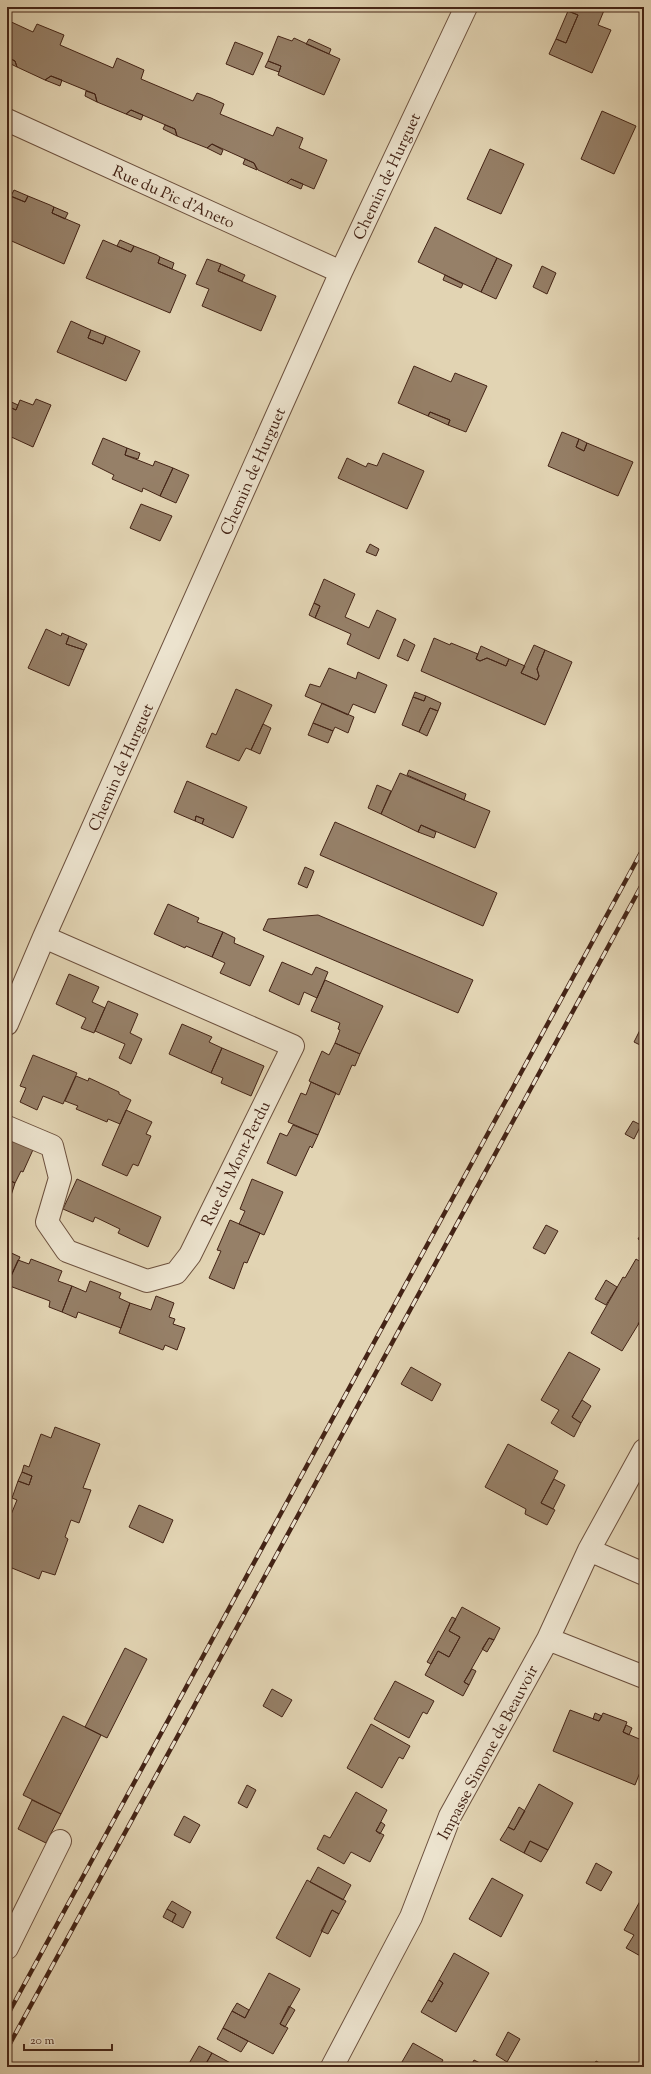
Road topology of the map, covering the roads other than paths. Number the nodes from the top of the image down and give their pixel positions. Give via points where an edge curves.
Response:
1 (466, 7) edge
2 (7, 120) edge
3 (341, 272) junction
4 (44, 937) junction
5 (7, 1024) edge
6 (7, 1127) edge
7 (644, 1450) edge
8 (589, 1550) junction
9 (644, 1574) edge
10 (548, 1640) junction
11 (644, 1677) edge
12 (60, 1841) dead end
13 (7, 1948) edge
14 (332, 2067) edge

1 - 3 street, Chemin de Hurguet
2 - 3 street, Rue du Pic d'Aneto
3 - 4 street, Chemin de Hurguet
4 - 5 street, Chemin de Hurguet
4 - 6 street, Rue du Mont-Perdu via 294,1046 190,1255 176,1273 147,1281 67,1251 47,1222 60,1178 52,1146
7 - 8 street, Impasse Simone de Beauvoir
8 - 9 street
8 - 10 street, Impasse Simone de Beauvoir
10 - 11 street
10 - 14 street, Impasse Simone de Beauvoir via 450,1816 411,1917
12 - 13 street

